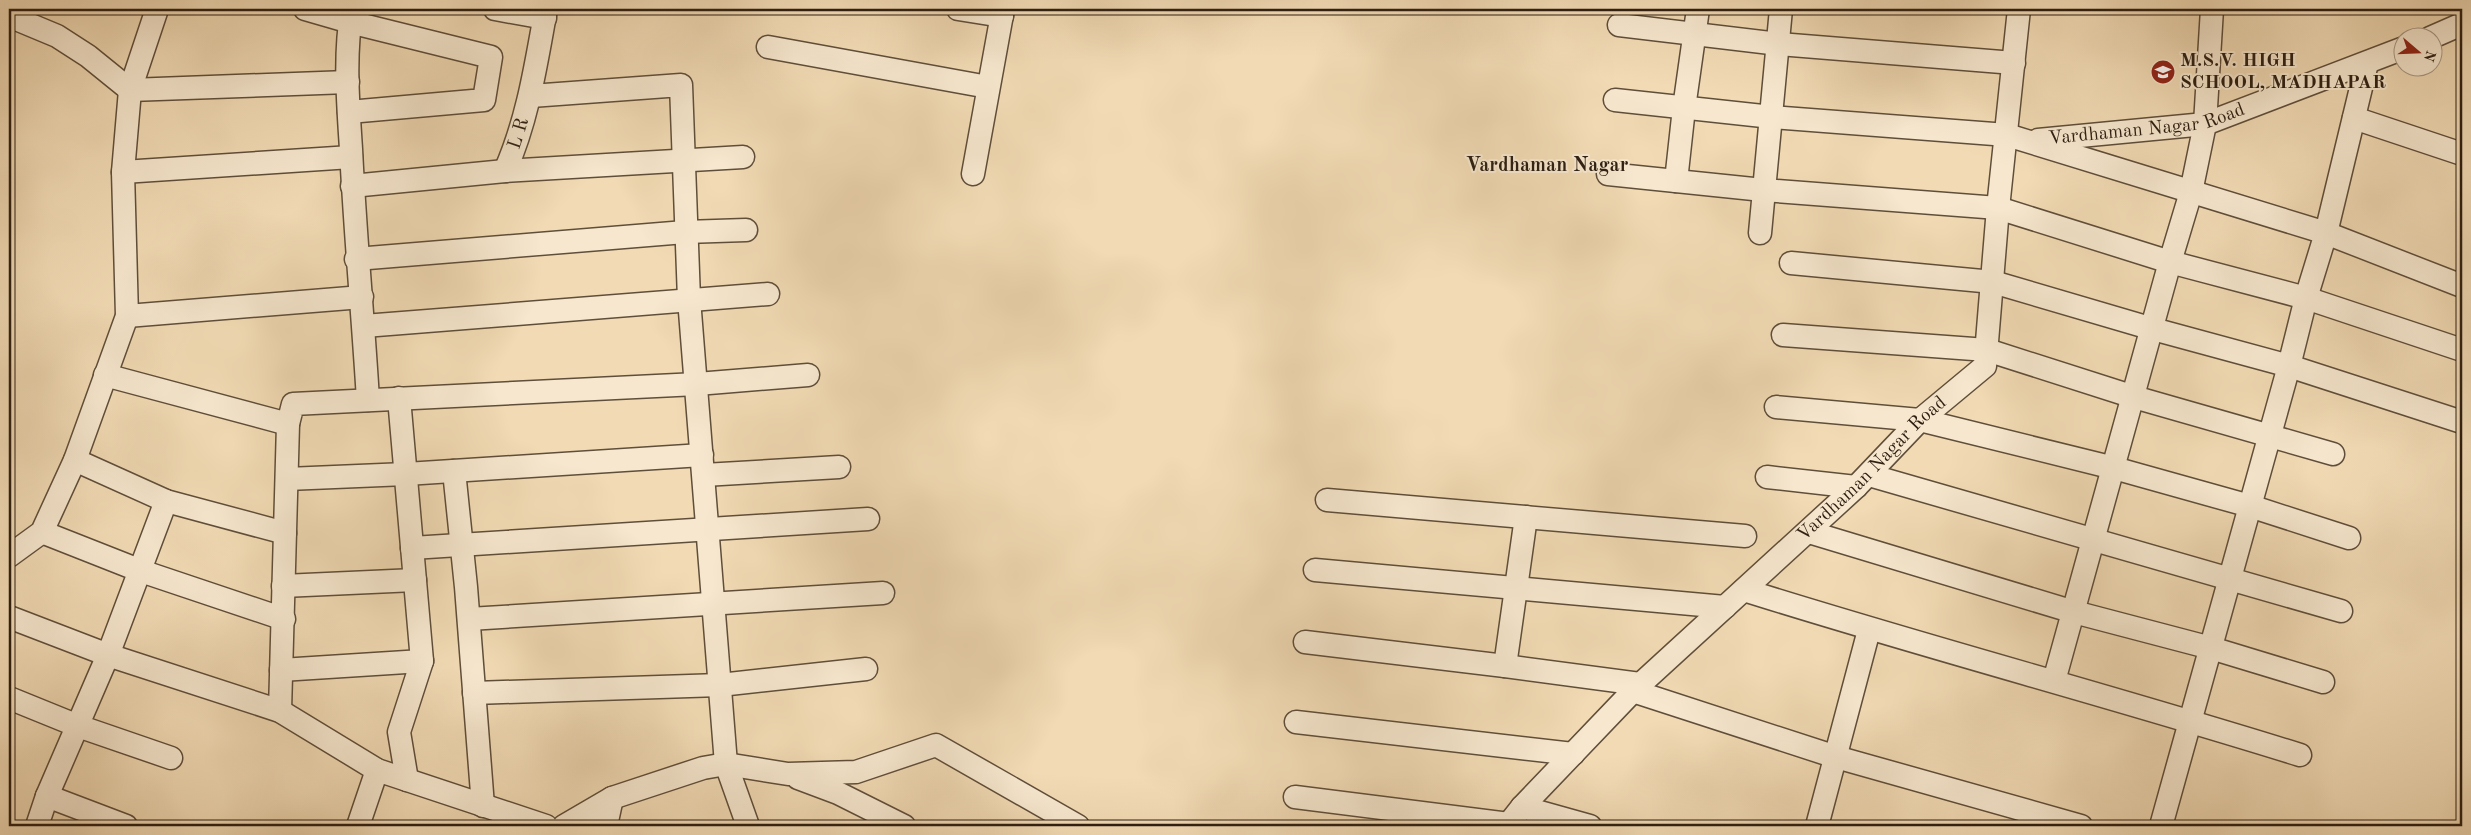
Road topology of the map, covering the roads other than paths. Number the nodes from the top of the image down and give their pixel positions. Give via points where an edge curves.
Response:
1 (157, 9) edge
2 (306, 9) edge
3 (495, 9) edge
4 (958, 9) edge
5 (1698, 9) edge
6 (1782, 9) edge
7 (2019, 9) edge
8 (2212, 9) edge
9 (1002, 13) edge
10 (546, 14) edge
11 (9, 16) edge
12 (351, 16) edge
13 (2462, 24) edge
14 (1619, 25) dead end
15 (2444, 32) edge
16 (1694, 34) junction
17 (1778, 44) junction
18 (768, 46) dead end
19 (2394, 52) edge
20 (2367, 63) junction
21 (2014, 64) junction
22 (348, 82) junction
23 (988, 87) junction
24 (130, 90) junction
25 (530, 96) junction
26 (1615, 100) dead end
27 (1684, 108) junction
28 (349, 112) junction
29 (1772, 117) junction
30 (2354, 118) junction
31 (2204, 124) junction
32 (2017, 138) junction
33 (2462, 154) edge
34 (351, 157) junction
35 (743, 157) dead end
36 (682, 160) junction
37 (505, 171) junction
38 (123, 172) junction
39 (972, 174) dead end
40 (1608, 174) dead end
41 (1676, 181) junction
42 (352, 186) junction
43 (1763, 190) junction
44 (2192, 192) junction
45 (1998, 208) junction
46 (746, 230) dead end
47 (685, 232) junction
48 (1760, 233) dead end
49 (2326, 233) junction
50 (356, 259) junction
51 (2170, 262) junction
52 (1791, 263) dead end
53 (1993, 282) junction
54 (2462, 286) edge
55 (768, 294) dead end
56 (362, 297) junction
57 (2306, 298) junction
58 (689, 299) junction
59 (127, 316) junction
60 (364, 326) junction
61 (2153, 329) junction
62 (1783, 335) dead end
63 (1986, 350) junction
64 (2462, 350) edge
65 (2289, 366) junction
66 (105, 374) junction
67 (808, 375) dead end
68 (697, 384) junction
69 (2134, 397) junction
70 (399, 398) junction
71 (368, 400) junction
72 (1776, 406) dead end
73 (1920, 420) junction
74 (2462, 422) edge
75 (288, 424) junction
76 (2269, 436) junction
77 (2333, 454) dead end
78 (75, 460) junction
79 (703, 465) junction
80 (839, 467) dead end
81 (2114, 468) junction
82 (454, 471) junction
83 (406, 474) junction
84 (1768, 477) dead end
85 (287, 479) junction
86 (1863, 481) junction
87 (1327, 500) dead end
88 (166, 501) junction
89 (2250, 506) junction
90 (1526, 517) junction
91 (868, 519) dead end
92 (708, 530) junction
93 (42, 532) junction
94 (1809, 532) junction
95 (285, 533) junction
96 (1745, 536) dead end
97 (2348, 538) dead end
98 (2094, 539) junction
99 (462, 545) junction
100 (412, 548) junction
101 (9, 556) edge
102 (1315, 570) dead end
103 (140, 571) junction
104 (2230, 578) junction
105 (415, 580) junction
106 (283, 586) junction
107 (1518, 588) junction
108 (1744, 590) junction
109 (883, 593) dead end
110 (714, 604) junction
111 (1726, 607) junction
112 (2341, 611) dead end
113 (2074, 612) junction
114 (9, 617) edge
115 (284, 619) junction
116 (469, 619) junction
117 (1869, 630) junction
118 (1305, 642) dead end
119 (2211, 648) junction
120 (108, 655) junction
121 (422, 661) junction
122 (1505, 666) junction
123 (866, 669) dead end
124 (281, 670) junction
125 (2054, 681) junction
126 (2323, 682) dead end
127 (720, 685) junction
128 (1637, 688) junction
129 (474, 693) junction
130 (9, 698) edge
131 (280, 711) junction
132 (2190, 720) junction
133 (1296, 722) dead end
134 (78, 726) junction
135 (1573, 754) junction
136 (2300, 755) dead end
137 (1836, 757) junction
138 (170, 758) dead end
139 (726, 764) junction
140 (377, 770) junction
141 (788, 774) junction
142 (407, 780) junction
143 (48, 796) junction
144 (1294, 797) dead end
145 (612, 798) junction
146 (483, 806) junction
147 (1513, 819) edge
148 (37, 826) edge
149 (126, 826) edge
150 (358, 826) edge
151 (546, 826) edge
152 (564, 826) edge
153 (606, 826) edge
154 (748, 826) edge
155 (904, 826) edge
156 (1078, 826) edge
157 (1590, 826) edge
158 (1817, 826) edge
159 (2081, 826) edge
160 (2161, 826) edge

1 - 24 street
2 - 12 street
3 - 10 street
4 - 9 street
5 - 16 street
6 - 17 street
7 - 21 street, Vardhaman Nagar Road
8 - 31 street
9 - 23 street
10 - 25 street, L R
11 - 24 street via 57,36
12 - 22 street
12 - 28 street via 491,57 484,100
13 - 15 street
14 - 16 street
16 - 17 street
16 - 27 street
17 - 21 street
17 - 29 street
18 - 23 street
19 - 20 street, Vardhaman Nagar Road
20 - 30 street
20 - 31 street, Vardhaman Nagar Road
21 - 32 street, Vardhaman Nagar Road
22 - 24 street
22 - 28 street
23 - 39 street
24 - 38 street
25 - 36 street via 681,84
25 - 37 street, L R via 518,141
26 - 27 street
27 - 29 street
27 - 41 street
28 - 34 street
29 - 32 street
29 - 43 street
30 - 33 street
30 - 49 street
31 - 32 street, Vardhaman Nagar Road
31 - 44 street
32 - 44 street
32 - 45 street, Vardhaman Nagar Road
34 - 38 street
34 - 42 street
35 - 36 street
36 - 37 street
36 - 47 street
37 - 42 street
38 - 59 street
40 - 41 street
41 - 43 street
42 - 50 street
43 - 45 street
43 - 48 street
44 - 49 street
44 - 51 street
45 - 51 street
45 - 53 street, Vardhaman Nagar Road
46 - 47 street
47 - 50 street
47 - 58 street
49 - 54 street
49 - 57 street
50 - 56 street
51 - 57 street
51 - 61 street
52 - 53 street
53 - 61 street
53 - 63 street, Vardhaman Nagar Road
55 - 58 street
56 - 59 street
56 - 60 street
57 - 64 street
57 - 65 street
58 - 60 street
58 - 68 street
59 - 66 street
60 - 71 street
61 - 65 street
61 - 69 street
62 - 63 street
63 - 69 street
63 - 73 street, Vardhaman Nagar Road via 1985,366
65 - 74 street
65 - 76 street
66 - 75 street
66 - 78 street
67 - 68 street
68 - 70 street
68 - 79 street
69 - 76 street
69 - 81 street
70 - 71 street
70 - 83 street
71 - 75 street via 293,404
72 - 73 street
73 - 81 street
73 - 86 street, Vardhaman Nagar Road
75 - 85 street
76 - 77 street
76 - 89 street
78 - 88 street
78 - 93 street
79 - 80 street
79 - 82 street
79 - 92 street
81 - 89 street
81 - 98 street
82 - 83 street
82 - 99 street
83 - 85 street
83 - 100 street
84 - 86 street
85 - 95 street
86 - 94 street, Vardhaman Nagar Road
86 - 98 street
87 - 90 street
88 - 95 street
88 - 103 street
89 - 97 street
89 - 104 street
90 - 96 street
90 - 107 street
91 - 92 street
92 - 99 street
92 - 110 street
93 - 101 street
93 - 103 street
94 - 108 street, Vardhaman Nagar Road
94 - 113 street
95 - 106 street
98 - 104 street
98 - 113 street
99 - 100 street
99 - 116 street
100 - 105 street
102 - 107 street
103 - 115 street
103 - 120 street
104 - 112 street
104 - 119 street
105 - 106 street
105 - 121 street
106 - 115 street
107 - 111 street
107 - 122 street
108 - 111 street, Vardhaman Nagar Road
108 - 117 street
109 - 110 street
110 - 116 street
110 - 127 street
111 - 128 street, Vardhaman Nagar Road
113 - 119 street
113 - 125 street
114 - 120 street
115 - 124 street
116 - 129 street
117 - 125 street
117 - 137 street
118 - 122 street
119 - 126 street
119 - 132 street
120 - 131 street
120 - 134 street
121 - 124 street
121 - 142 street via 399,732
122 - 128 street
123 - 127 street
124 - 131 street
125 - 132 street
127 - 129 street
127 - 139 street
128 - 135 street, Vardhaman Nagar Road
128 - 137 street
129 - 146 street
130 - 134 street
131 - 140 street
132 - 136 street
132 - 160 street
133 - 135 street
134 - 138 street
134 - 143 street
135 - 147 street, Vardhaman Nagar Road
137 - 158 street
137 - 159 street
139 - 141 street
139 - 145 street via 703,768
139 - 154 street
140 - 142 street
140 - 150 street
141 - 155 street via 838,793
141 - 156 street via 856,772 936,745
142 - 146 street
143 - 148 street
143 - 149 street
144 - 147 street
145 - 152 street
145 - 153 street
146 - 151 street
147 - 157 street

